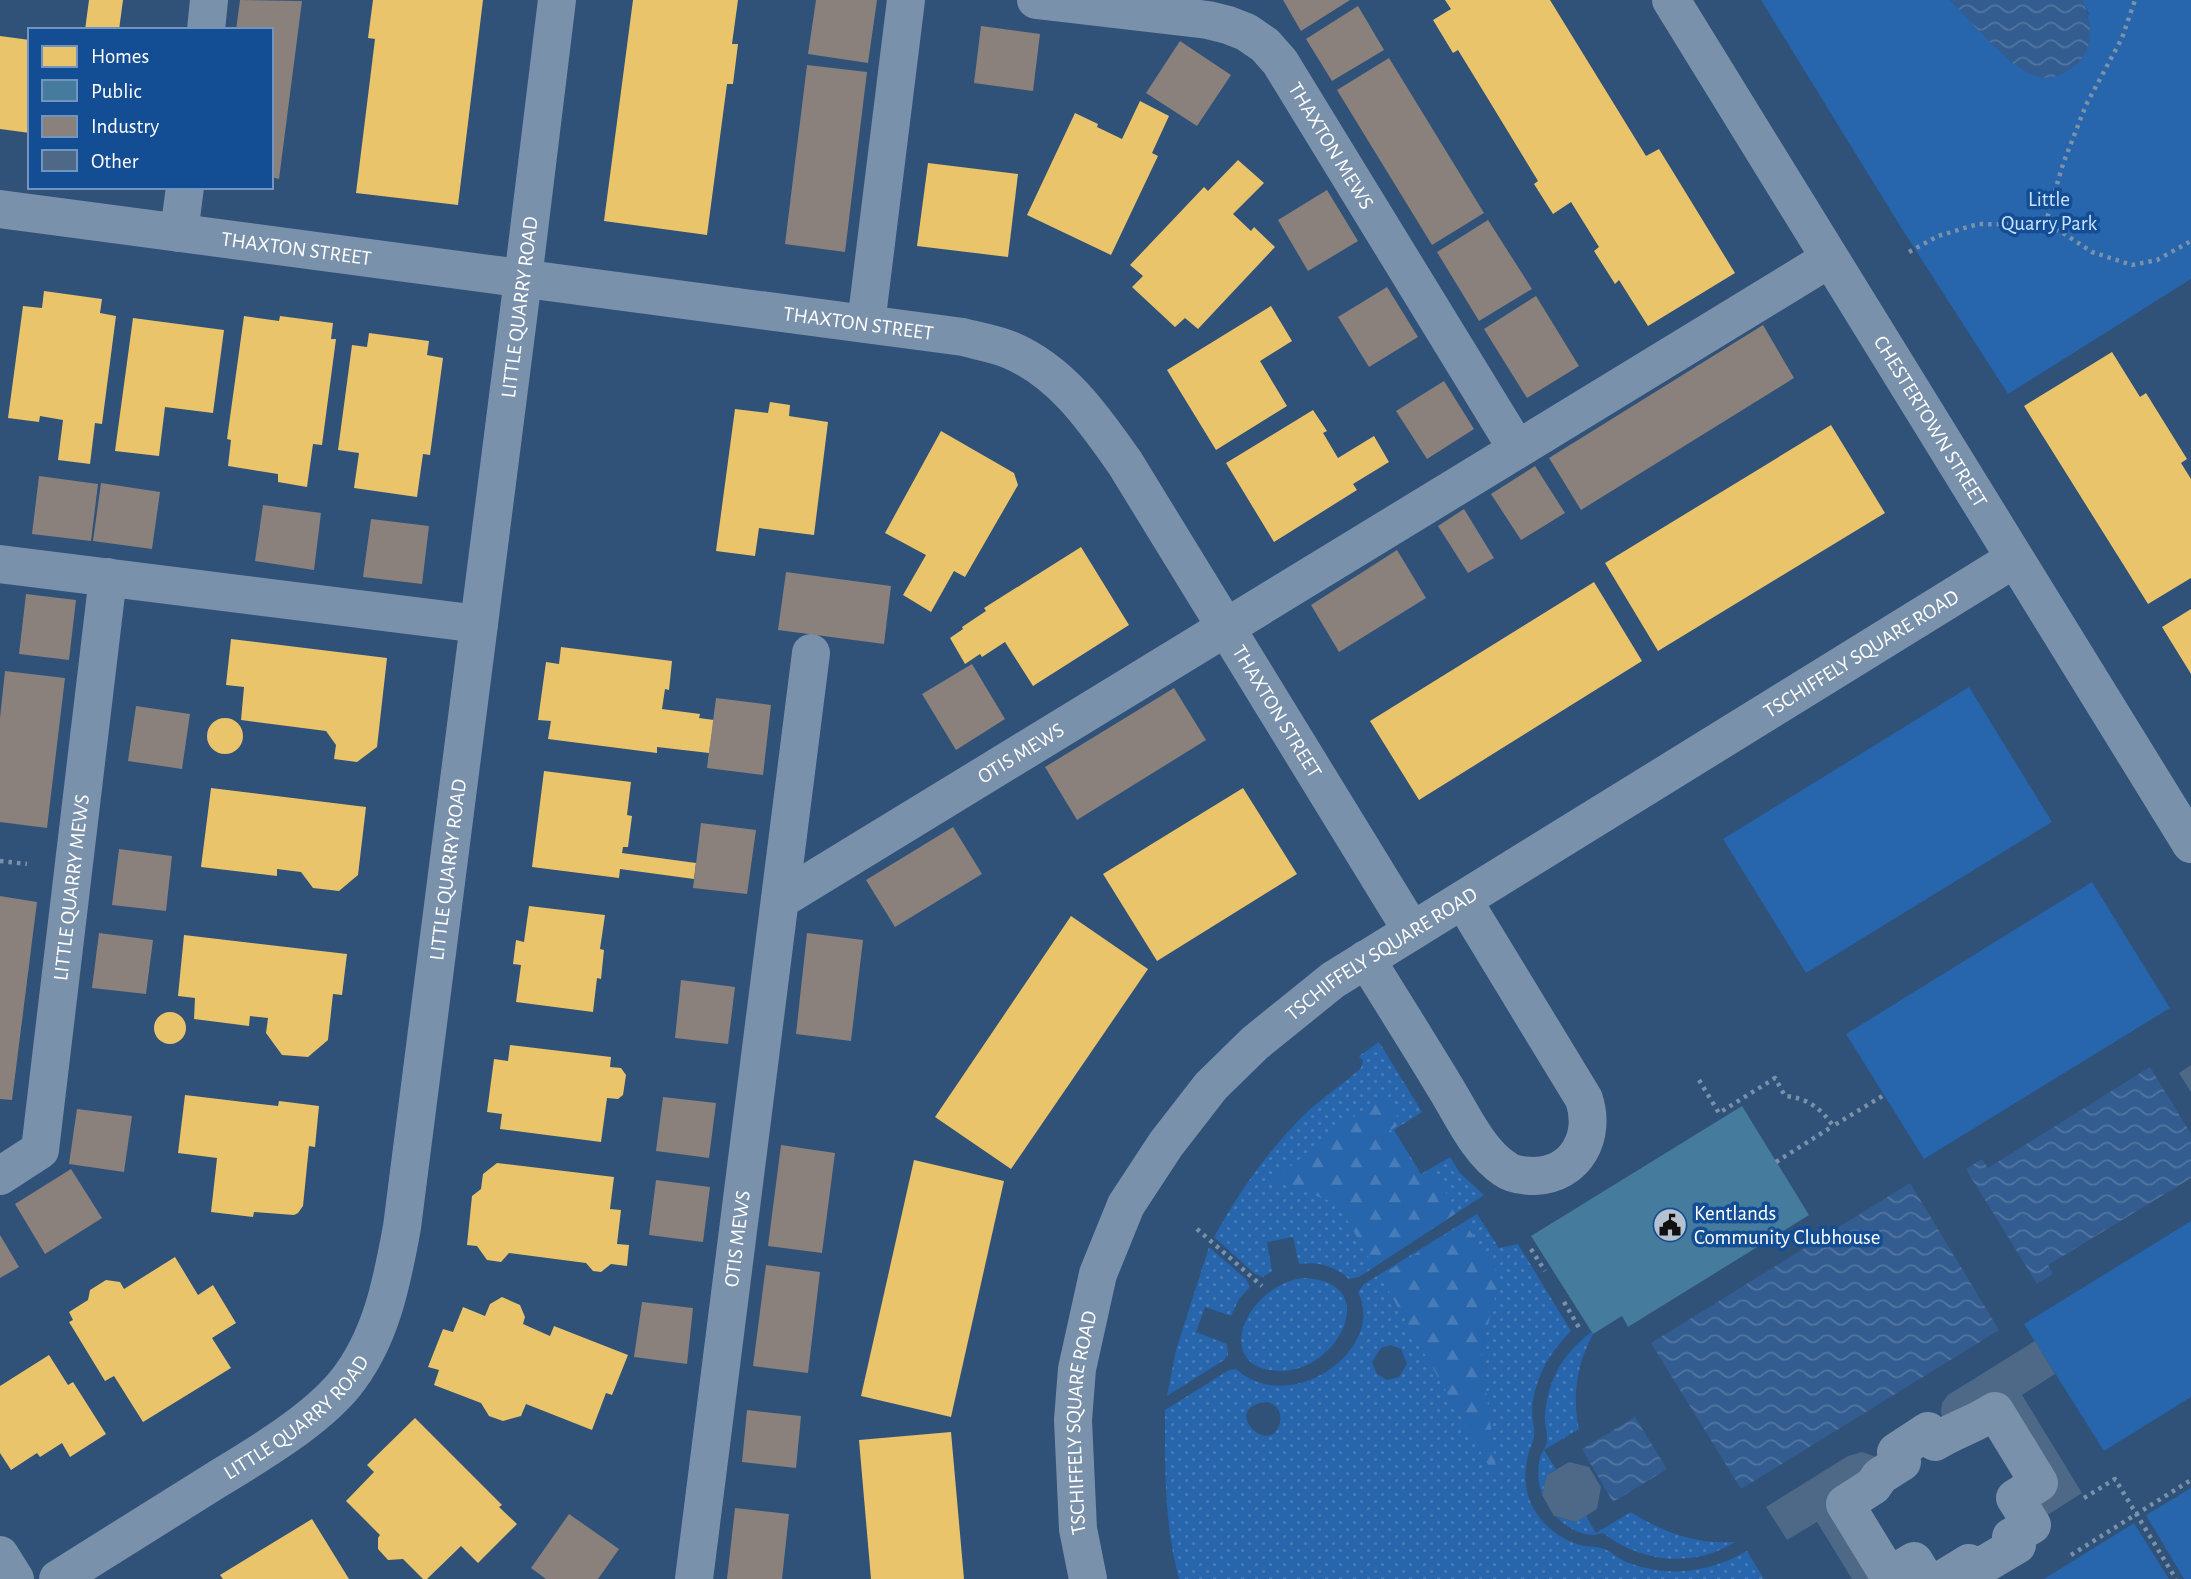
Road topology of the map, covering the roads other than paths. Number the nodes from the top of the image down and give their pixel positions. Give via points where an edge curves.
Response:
1 (209, 0) edge
2 (557, 0) edge
3 (906, 0) edge
4 (1036, 0) edge
5 (1671, 0) edge
6 (206, 28) edge
7 (185, 189) edge
8 (0, 209) edge
9 (179, 233) junction
10 (1829, 260) junction
11 (523, 279) junction
12 (866, 324) junction
13 (1517, 449) junction
14 (2014, 559) junction
15 (0, 564) edge
16 (108, 577) junction
17 (479, 624) junction
18 (1225, 627) junction
19 (811, 653) dead end
20 (2191, 844) edge
21 (780, 900) junction
22 (1463, 900) junction
23 (1412, 931) junction
24 (1366, 959) junction
25 (0, 1176) edge
26 (0, 1555) edge
27 (693, 1578) edge
28 (15, 1579) edge
29 (58, 1579) edge
30 (1088, 1579) edge
31 (1925, 1579) edge
32 (1943, 1579) edge

1 - 6 street
2 - 11 street, LITTLE QUARRY ROAD
3 - 12 street
4 - 13 street, THAXTON MEWS via 1208,20 1246,32 1265,45 1280,62
5 - 10 street, CHESTERTOWN STREET
7 - 9 street
8 - 9 street, THAXTON STREET
9 - 11 street, THAXTON STREET
10 - 13 street
10 - 14 street, CHESTERTOWN STREET
11 - 12 street, THAXTON STREET
11 - 17 street, LITTLE QUARRY ROAD
12 - 18 street, THAXTON STREET via 999,346 1055,376 1093,416 1125,463
13 - 18 street
14 - 20 street, CHESTERTOWN STREET
14 - 22 street, TSCHIFFELY SQUARE ROAD
15 - 16 street
16 - 17 street
16 - 25 street, LITTLE QUARRY MEWS via 40,1150
17 - 29 street, LITTLE QUARRY ROAD via 402,1227 382,1317 344,1385 317,1410 259,1454
18 - 21 street, OTIS MEWS
18 - 23 street, THAXTON STREET
19 - 21 street, OTIS MEWS
21 - 27 street, OTIS MEWS
22 - 23 street, TSCHIFFELY SQUARE ROAD
22 - 24 street via 1584,1099 1588,1132 1575,1157 1562,1169 1526,1176 1507,1171 1492,1158
23 - 24 street, TSCHIFFELY SQUARE ROAD
24 - 30 street, TSCHIFFELY SQUARE ROAD via 1302,1003 1211,1086 1126,1205 1098,1274 1077,1369 1073,1420 1078,1529
26 - 28 street
31 - 32 street via 1914,1561 1889,1576 1845,1504 1902,1462 1896,1452 1928,1432 1934,1442 1995,1411 2039,1483 2015,1498 2032,1525 2011,1537 2017,1545 1973,1571 1969,1563

